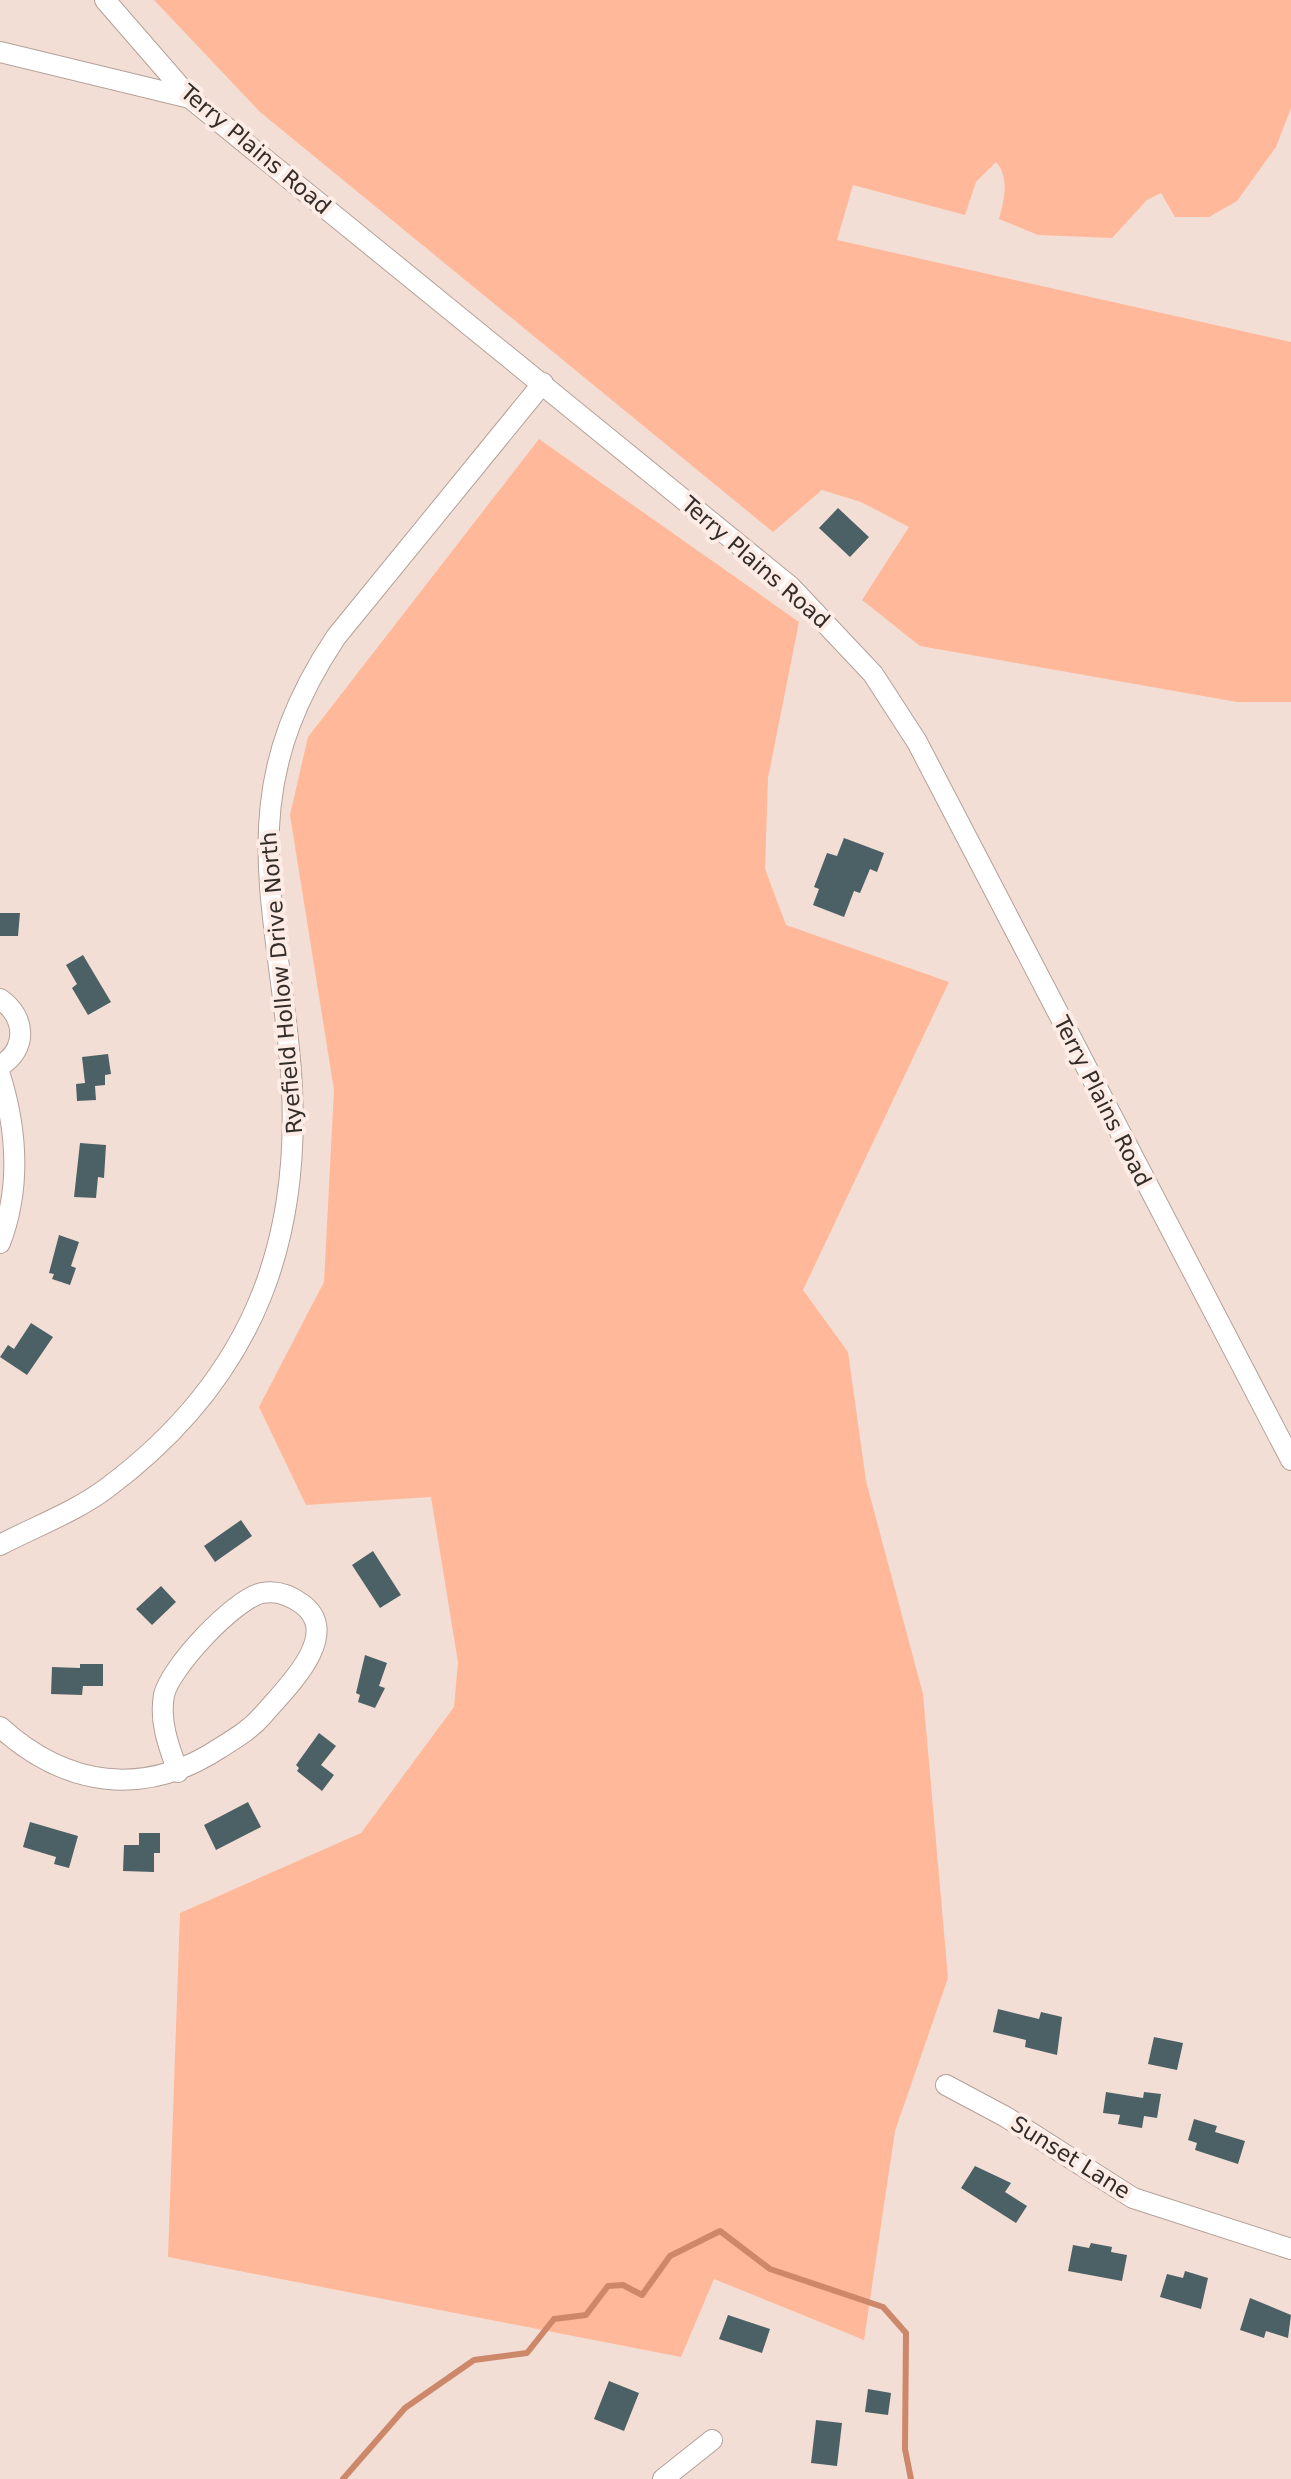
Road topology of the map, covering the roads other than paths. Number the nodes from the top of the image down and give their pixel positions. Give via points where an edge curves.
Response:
1 (105, 0) edge
2 (0, 52) edge
3 (190, 98) junction
4 (543, 383) junction
5 (0, 999) edge
6 (0, 1066) edge
7 (0, 1075) edge
8 (0, 1243) edge
9 (1291, 1460) edge
10 (0, 1545) edge
11 (0, 1727) edge
12 (178, 1772) junction
13 (946, 2085) dead end
14 (1291, 2249) edge
15 (712, 2440) dead end
16 (663, 2479) edge

1 - 3 street, Terry Plains Road
2 - 3 street
3 - 4 street, Terry Plains Road
4 - 9 street, Terry Plains Road via 791,587 889,696
4 - 10 street, Ryefield Hollow Drive North via 336,637 290,720 272,783 267,827 295,1128 289,1204 264,1294 225,1364 171,1433 105,1490
5 - 6 street via 21,1028 16,1051
7 - 8 street via 12,1114 14,1182
11 - 12 street via 47,1762 75,1774 141,1779
12 - 12 street via 254,1726 304,1667 313,1647 314,1620 294,1597 275,1592 252,1596 227,1615 173,1674 162,1710
13 - 14 street, Sunset Lane via 1133,2198
15 - 16 street

